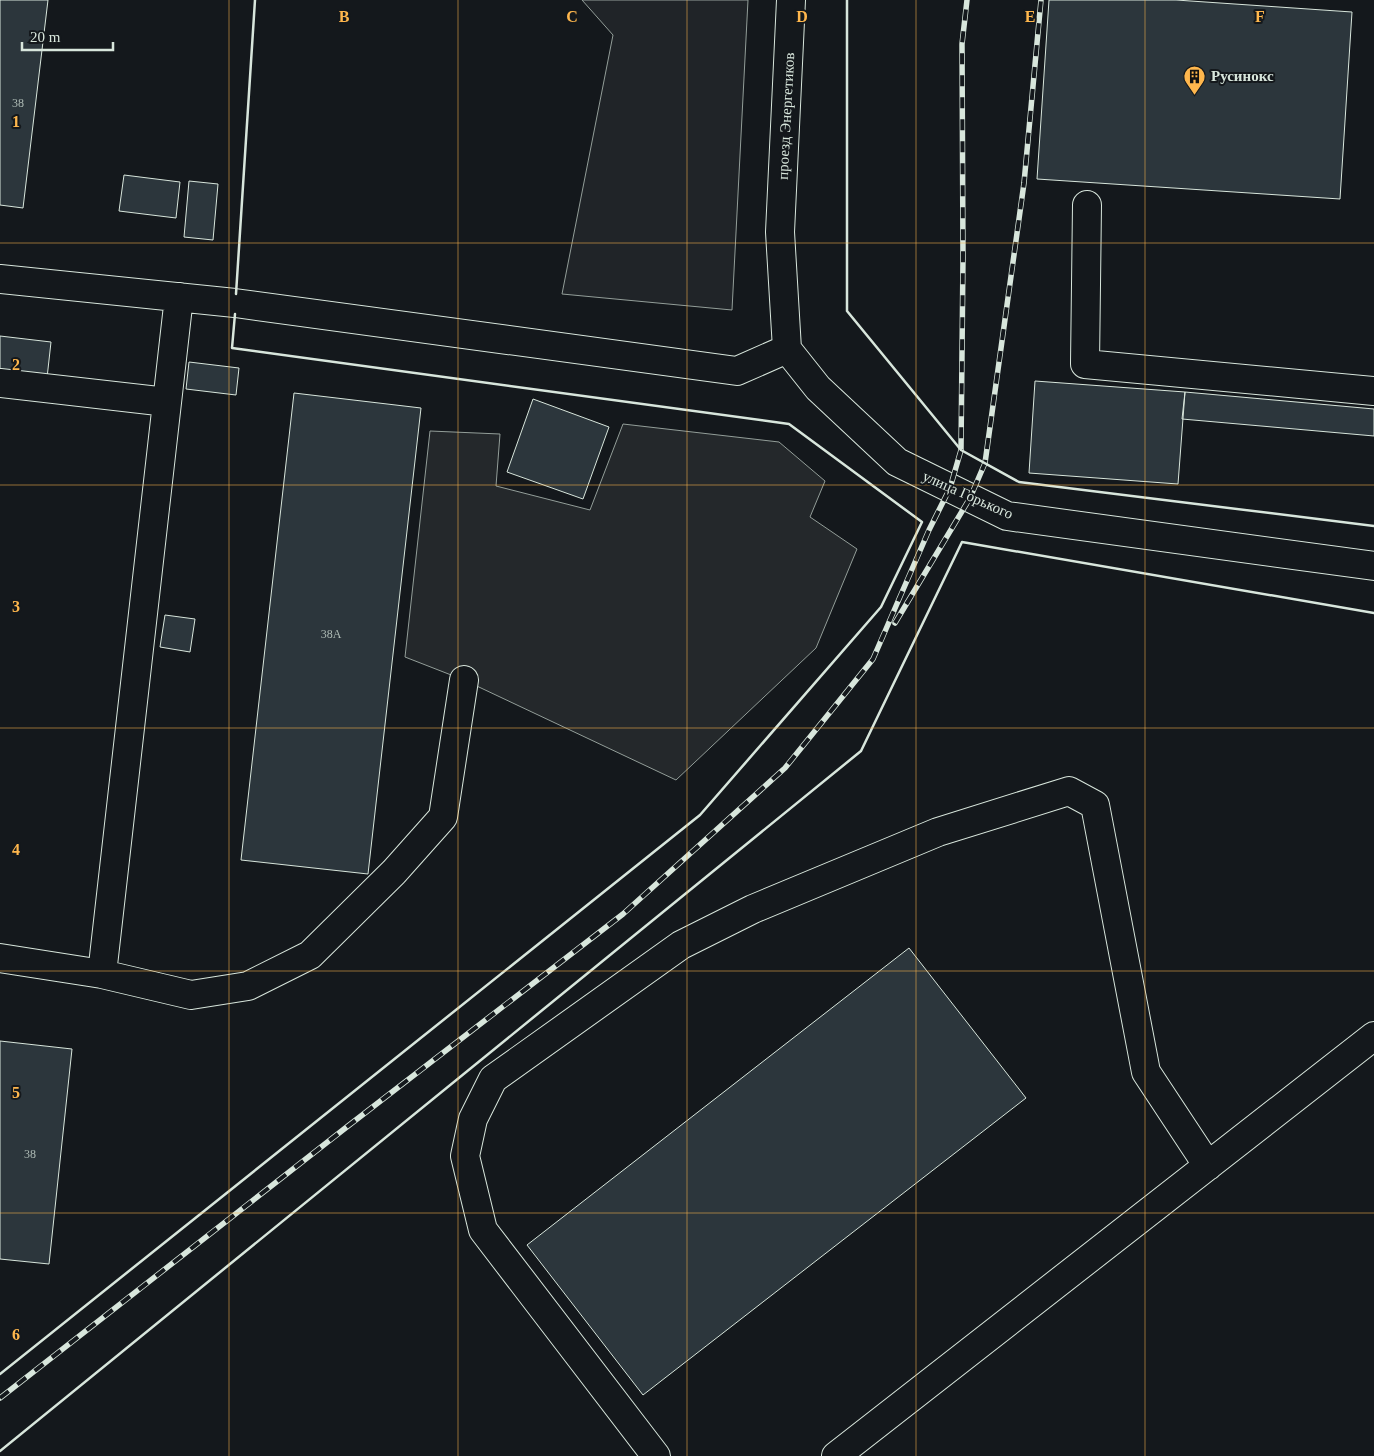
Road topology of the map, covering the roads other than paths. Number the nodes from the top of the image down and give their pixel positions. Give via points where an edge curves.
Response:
1 (791, 0) edge
2 (1087, 206) dead end
3 (0, 279) edge
4 (179, 297) junction
5 (787, 349) junction
6 (0, 383) edge
7 (1374, 391) edge
8 (167, 402) junction
9 (1374, 566) edge
10 (464, 680) dead end
11 (0, 958) edge
12 (102, 974) junction
13 (1374, 1036) edge
14 (1208, 1166) junction
15 (644, 1452) edge
16 (836, 1456) edge

1 - 5 street, проезд Энергетиков via 780,232
2 - 7 street via 1085,364
3 - 4 street
4 - 5 street via 737,371
4 - 8 street
5 - 9 street, улица Горького via 818,388 897,462 1007,516
6 - 8 street
8 - 12 street
10 - 12 street via 443,817 394,872 310,955 248,986 191,995
11 - 12 street
13 - 14 street
14 - 15 street via 1146,1072 1094,805 1069,791 938,832 753,909 681,945 492,1079 473,1119 465,1156 483,1230
14 - 16 street

